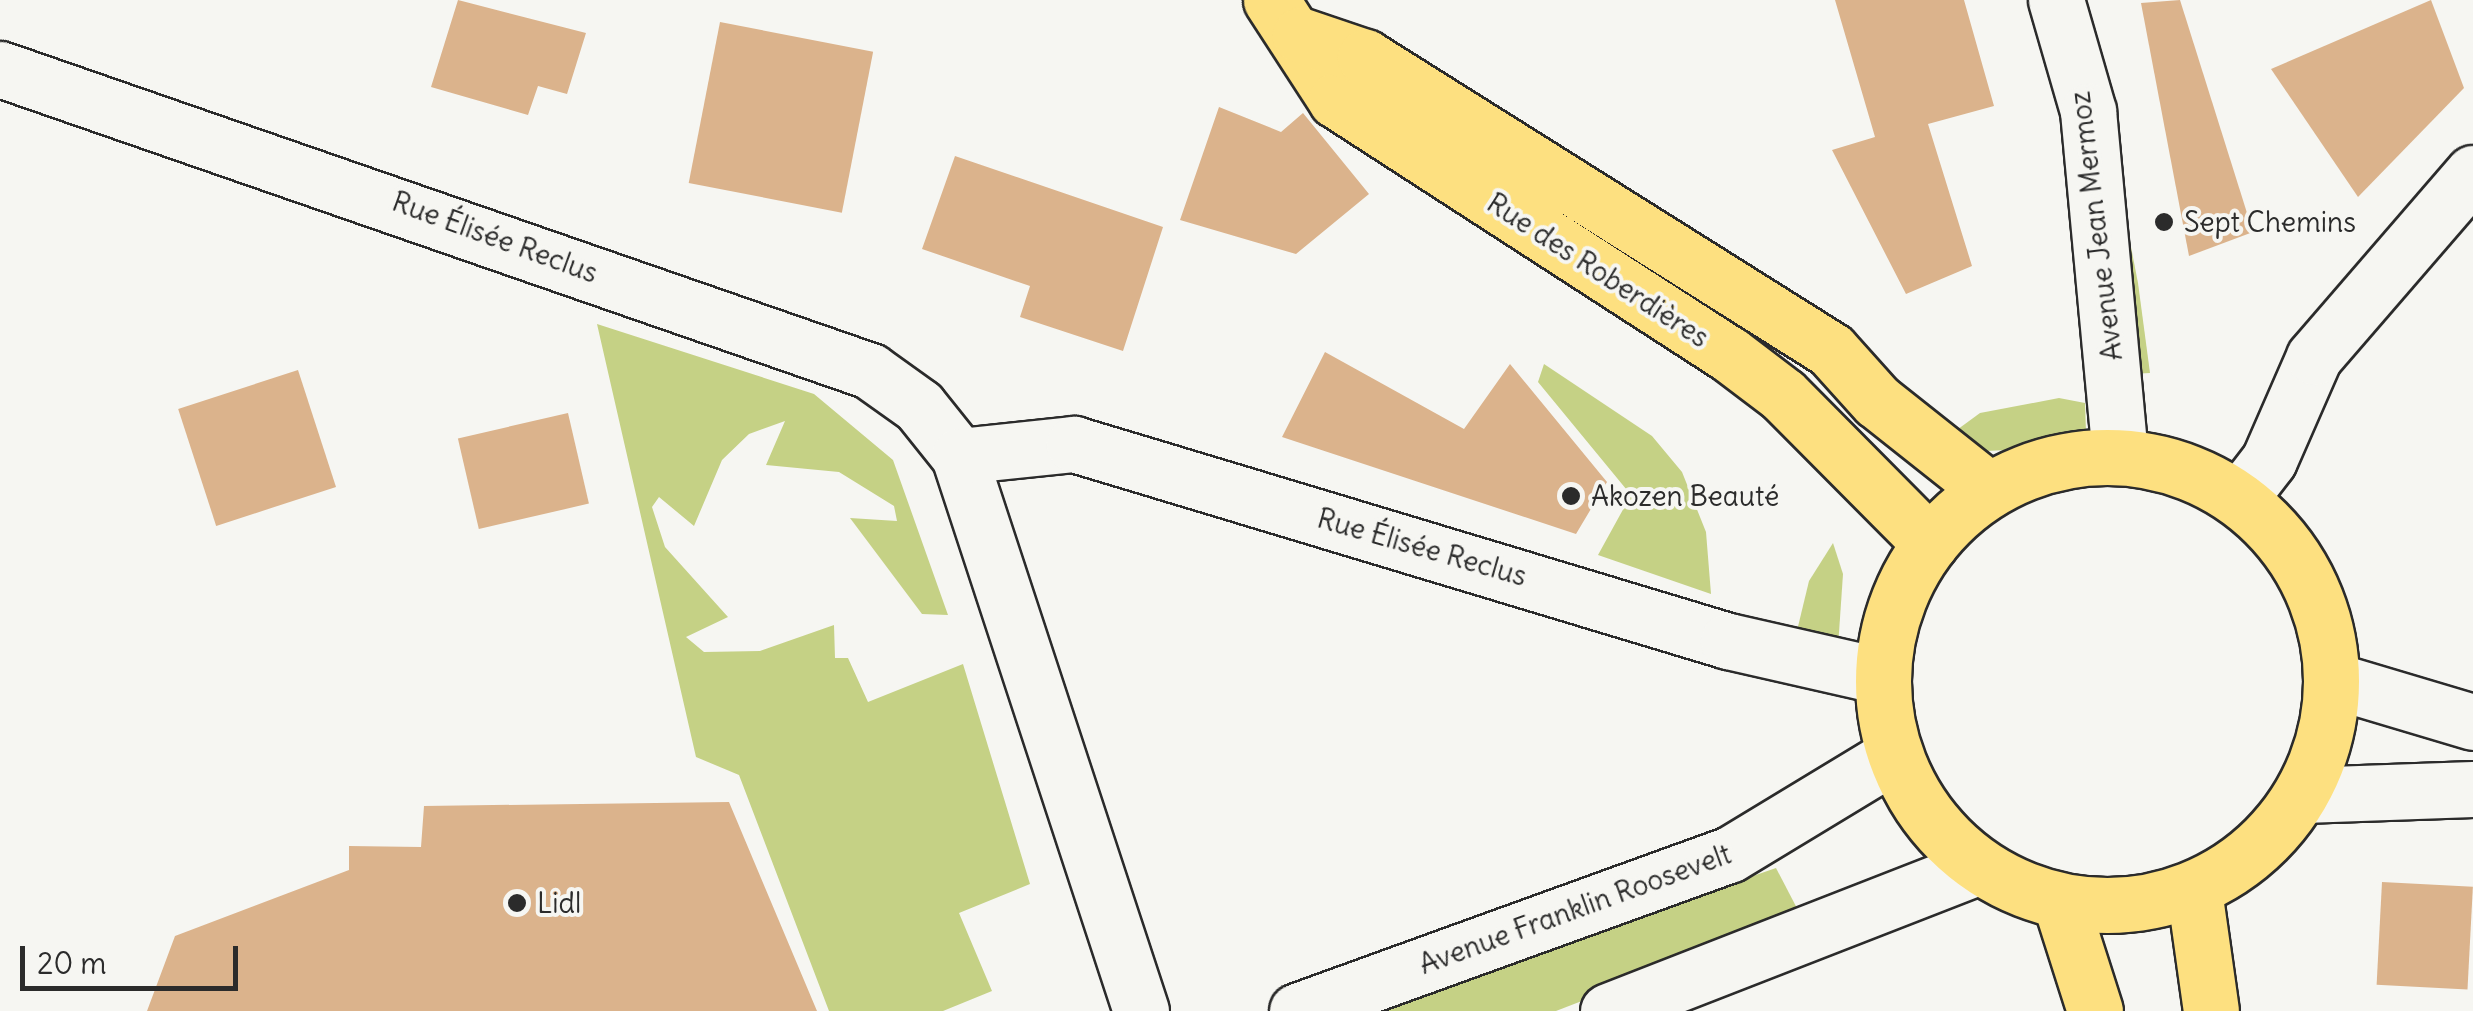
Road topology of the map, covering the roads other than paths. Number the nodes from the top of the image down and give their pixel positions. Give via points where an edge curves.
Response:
1 (2056, 0) edge
2 (1285, 18) edge
3 (0, 69) edge
4 (2473, 173) edge
5 (959, 456) junction
6 (2120, 456) junction
7 (1988, 489) junction
8 (2239, 499) junction
9 (1930, 543) junction
10 (1882, 676) junction
11 (2332, 680) junction
12 (2473, 722) edge
13 (1894, 755) junction
14 (2473, 789) edge
15 (2302, 795) junction
16 (1979, 866) junction
17 (2194, 890) junction
18 (2060, 902) junction
19 (1140, 1011) edge
20 (1297, 1011) edge
21 (1608, 1011) edge
22 (2095, 1011) edge
23 (2211, 1011) edge

1 - 6 street, Avenue Jean Mermoz via 2088,111
2 - 7 main road via 1364,56 1831,350 1877,400
2 - 9 main road, Rue des Roberdières via 1336,100 1743,364
3 - 5 street, Rue Élisée Reclus via 870,370 920,406
4 - 8 street via 2314,357 2269,460
5 - 10 street, Rue Élisée Reclus via 1074,444 1728,641
5 - 19 street, Rue Élisée Reclus
6 - 7 main road via 2051,463
6 - 8 main road via 2182,468
7 - 9 main road
8 - 11 main road via 2304,572
9 - 10 main road via 1897,600
10 - 13 main road
11 - 12 street
11 - 15 main road via 2326,733
13 - 16 main road via 1928,816
13 - 20 street, Avenue Franklin Roosevelt via 1729,856
14 - 15 street
15 - 17 main road via 2256,850
16 - 18 main road
16 - 21 street
17 - 18 main road via 2127,906
17 - 23 main road
18 - 22 main road

